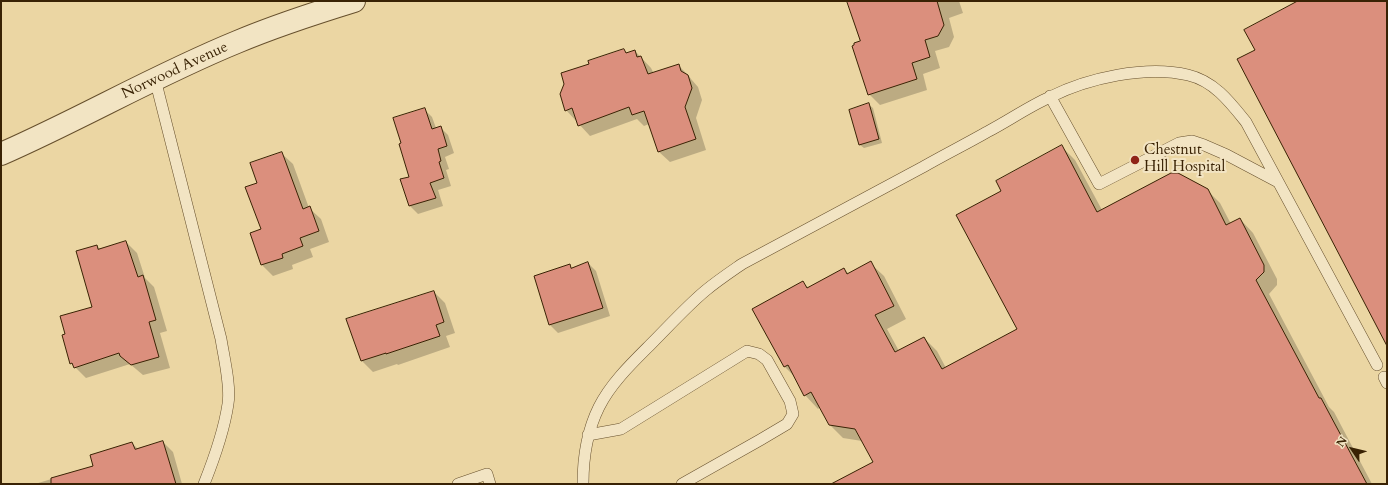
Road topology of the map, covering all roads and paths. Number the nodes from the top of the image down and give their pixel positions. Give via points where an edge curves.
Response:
1 (354, 1) edge
2 (155, 80) junction
3 (1050, 96) junction
4 (1, 154) edge
5 (1278, 182) junction
6 (1377, 365) dead end
7 (588, 435) junction
8 (204, 484) edge
9 (458, 484) edge
10 (490, 484) edge
11 (583, 484) edge
12 (682, 484) edge

1 - 2 street, Norwood Avenue via 306,15 237,42
2 - 4 street, Norwood Avenue
2 - 8 lane via 221,340 227,374 228,403 223,428
3 - 5 lane via 1096,80 1120,75 1141,72 1189,75 1207,82 1221,93 1246,122
3 - 5 lane via 1099,184 1179,143 1192,141 1227,155
3 - 7 lane via 742,264 721,278 682,313 613,386 599,407
5 - 6 lane
7 - 11 lane
7 - 12 lane via 621,429 747,351 759,354 767,360 790,401 793,414 787,424
9 - 10 lane via 487,474

